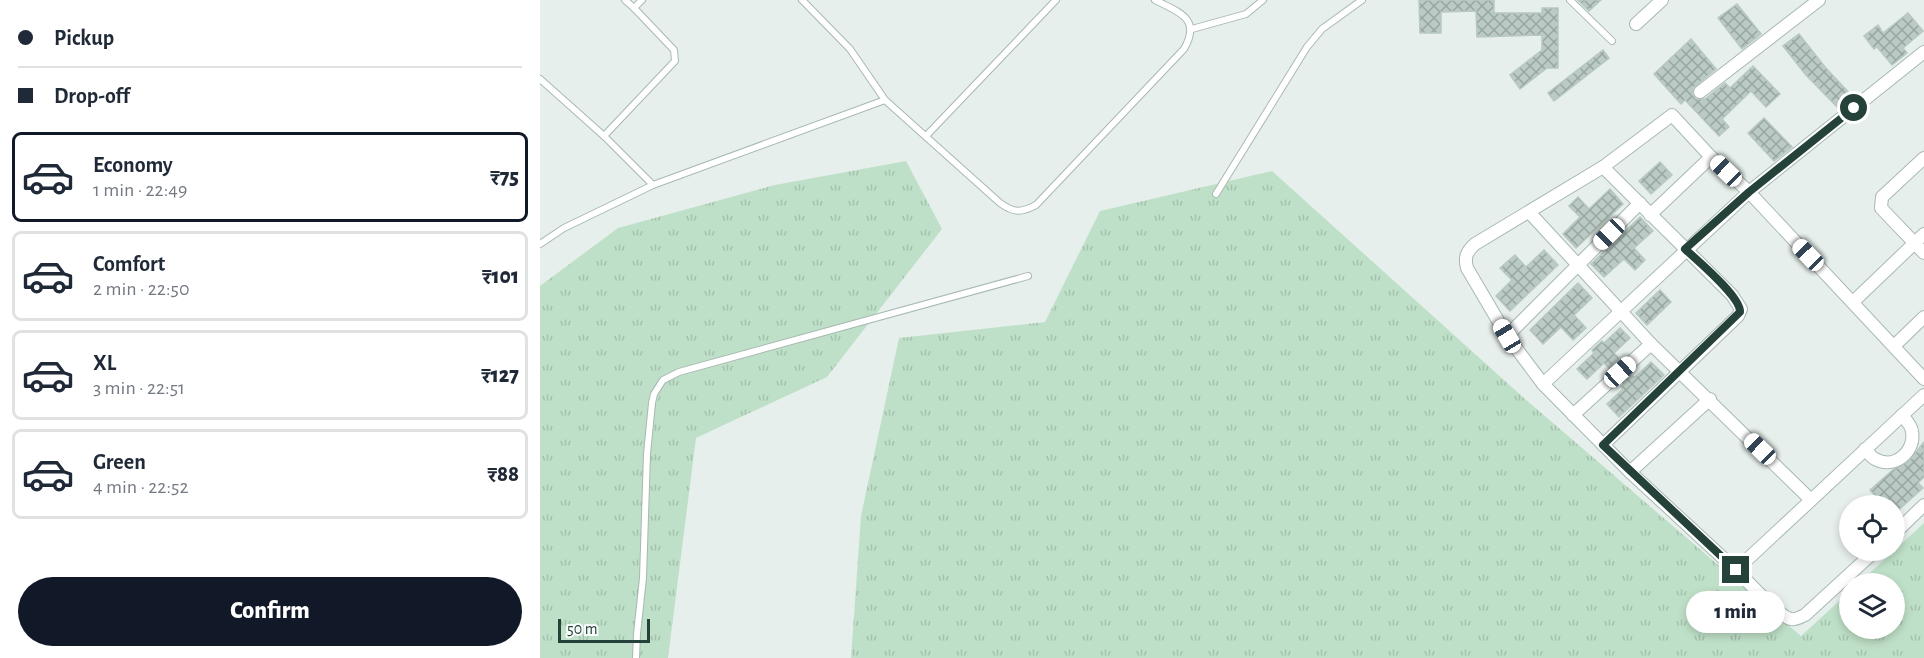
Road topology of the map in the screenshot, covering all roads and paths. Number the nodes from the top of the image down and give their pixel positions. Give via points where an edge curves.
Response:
1 (625, 0) edge
2 (642, 0) edge
3 (802, 0) edge
4 (1056, 0) edge
5 (1155, 0) edge
6 (1263, 0) edge
7 (1362, 0) edge
8 (1570, 0) edge
9 (1662, 0) edge
10 (1819, 0) edge
11 (634, 8) junction
12 (1636, 24) dead end
13 (1192, 29) junction
14 (1612, 41) dead end
15 (1924, 52) edge
16 (540, 79) edge
17 (1700, 92) dead end
18 (885, 100) junction
19 (604, 136) junction
20 (926, 136) junction
21 (1711, 157) junction
22 (1924, 158) edge
23 (1603, 167) junction
24 (653, 185) junction
25 (1749, 192) junction
26 (1216, 194) dead end
27 (1640, 203) junction
28 (1529, 212) junction
29 (1650, 214) junction
30 (1924, 234) edge
31 (1914, 243) junction
32 (540, 244) edge
33 (1685, 249) junction
34 (1924, 253) edge
35 (1578, 265) junction
36 (1028, 276) dead end
37 (1853, 302) junction
38 (1620, 311) junction
39 (1924, 317) edge
40 (1507, 336) junction
41 (1651, 344) junction
42 (1894, 346) junction
43 (1680, 372) junction
44 (1924, 379) edge
45 (1543, 384) junction
46 (1924, 395) edge
47 (1710, 399) junction
48 (1573, 415) junction
49 (1902, 415) junction
50 (1603, 445) junction
51 (1865, 449) junction
52 (1630, 472) junction
53 (1810, 499) junction
54 (1924, 505) edge
55 (1905, 523) edge
56 (1864, 561) edge
57 (1736, 570) junction
58 (636, 658) edge

1 - 11 lane
2 - 11 lane
3 - 18 lane via 850,49
4 - 20 lane
5 - 13 lane via 1186,18
6 - 13 lane via 1246,14
7 - 26 lane via 1322,29 1307,47
8 - 14 lane
9 - 12 street
10 - 17 street
11 - 19 lane via 674,50 676,58
13 - 20 lane via 1184,49 1036,205 1024,211 1011,210 1000,203
15 - 25 street
16 - 19 lane
18 - 20 lane
18 - 24 lane
19 - 24 lane
21 - 23 street via 1672,115
21 - 25 street
21 - 29 street
22 - 31 street via 1880,203
23 - 27 street
23 - 28 street
24 - 32 lane via 564,228
25 - 33 street
25 - 37 street
27 - 29 street
27 - 35 street
28 - 35 street
28 - 40 street via 1475,244 1465,257 1467,268
29 - 33 street
30 - 31 street
31 - 34 street
31 - 37 street
33 - 38 street
33 - 43 street via 1741,309
35 - 38 street
35 - 40 street
36 - 58 lane via 679,372 663,380 652,403 647,454 644,578
37 - 42 street
38 - 41 street
38 - 45 street
39 - 42 street
40 - 45 street
41 - 43 street
41 - 48 street
42 - 44 street
43 - 47 street
43 - 50 street
45 - 48 street
46 - 49 street
47 - 52 street
47 - 53 street
48 - 50 street
49 - 51 street
49 - 51 street via 1912,429 1912,444 1904,456 1896,462 1886,462 1875,459
50 - 52 street
51 - 53 street
52 - 57 street
53 - 57 street
54 - 55 street
56 - 57 street via 1796,620 1779,612

